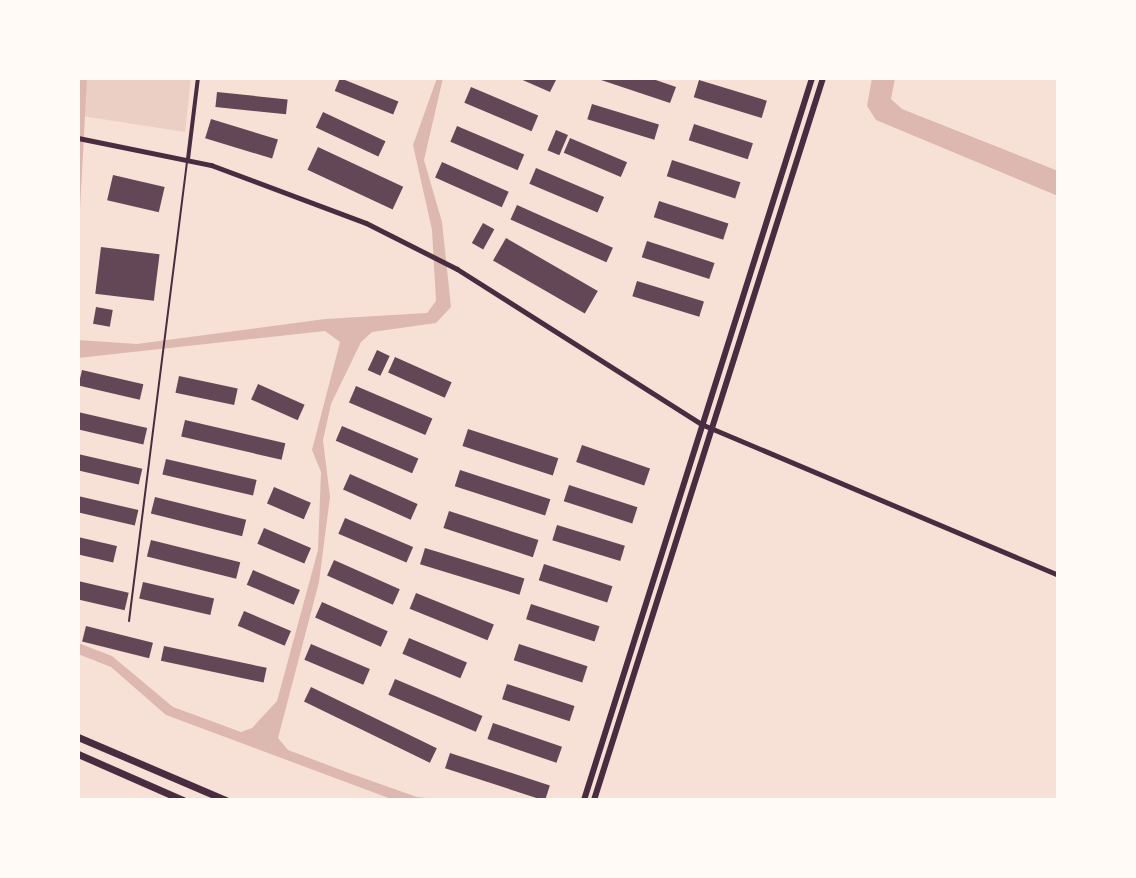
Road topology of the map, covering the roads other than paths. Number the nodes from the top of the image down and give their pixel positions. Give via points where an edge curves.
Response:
1 (198, 78) edge
2 (812, 78) edge
3 (823, 78) edge
4 (78, 138) edge
5 (188, 159) junction
6 (701, 424) junction
7 (711, 428) junction
8 (1058, 575) edge
9 (129, 621) dead end
10 (78, 737) edge
11 (78, 754) edge
12 (183, 800) edge
13 (226, 800) edge
14 (584, 800) edge
15 (594, 800) edge

1 - 5 street
2 - 6 main road
3 - 7 main road
4 - 5 street
5 - 6 street via 319,203 423,250
5 - 9 lane
6 - 7 street
6 - 14 main road
7 - 8 street
7 - 15 main road
10 - 13 main road
11 - 12 main road

